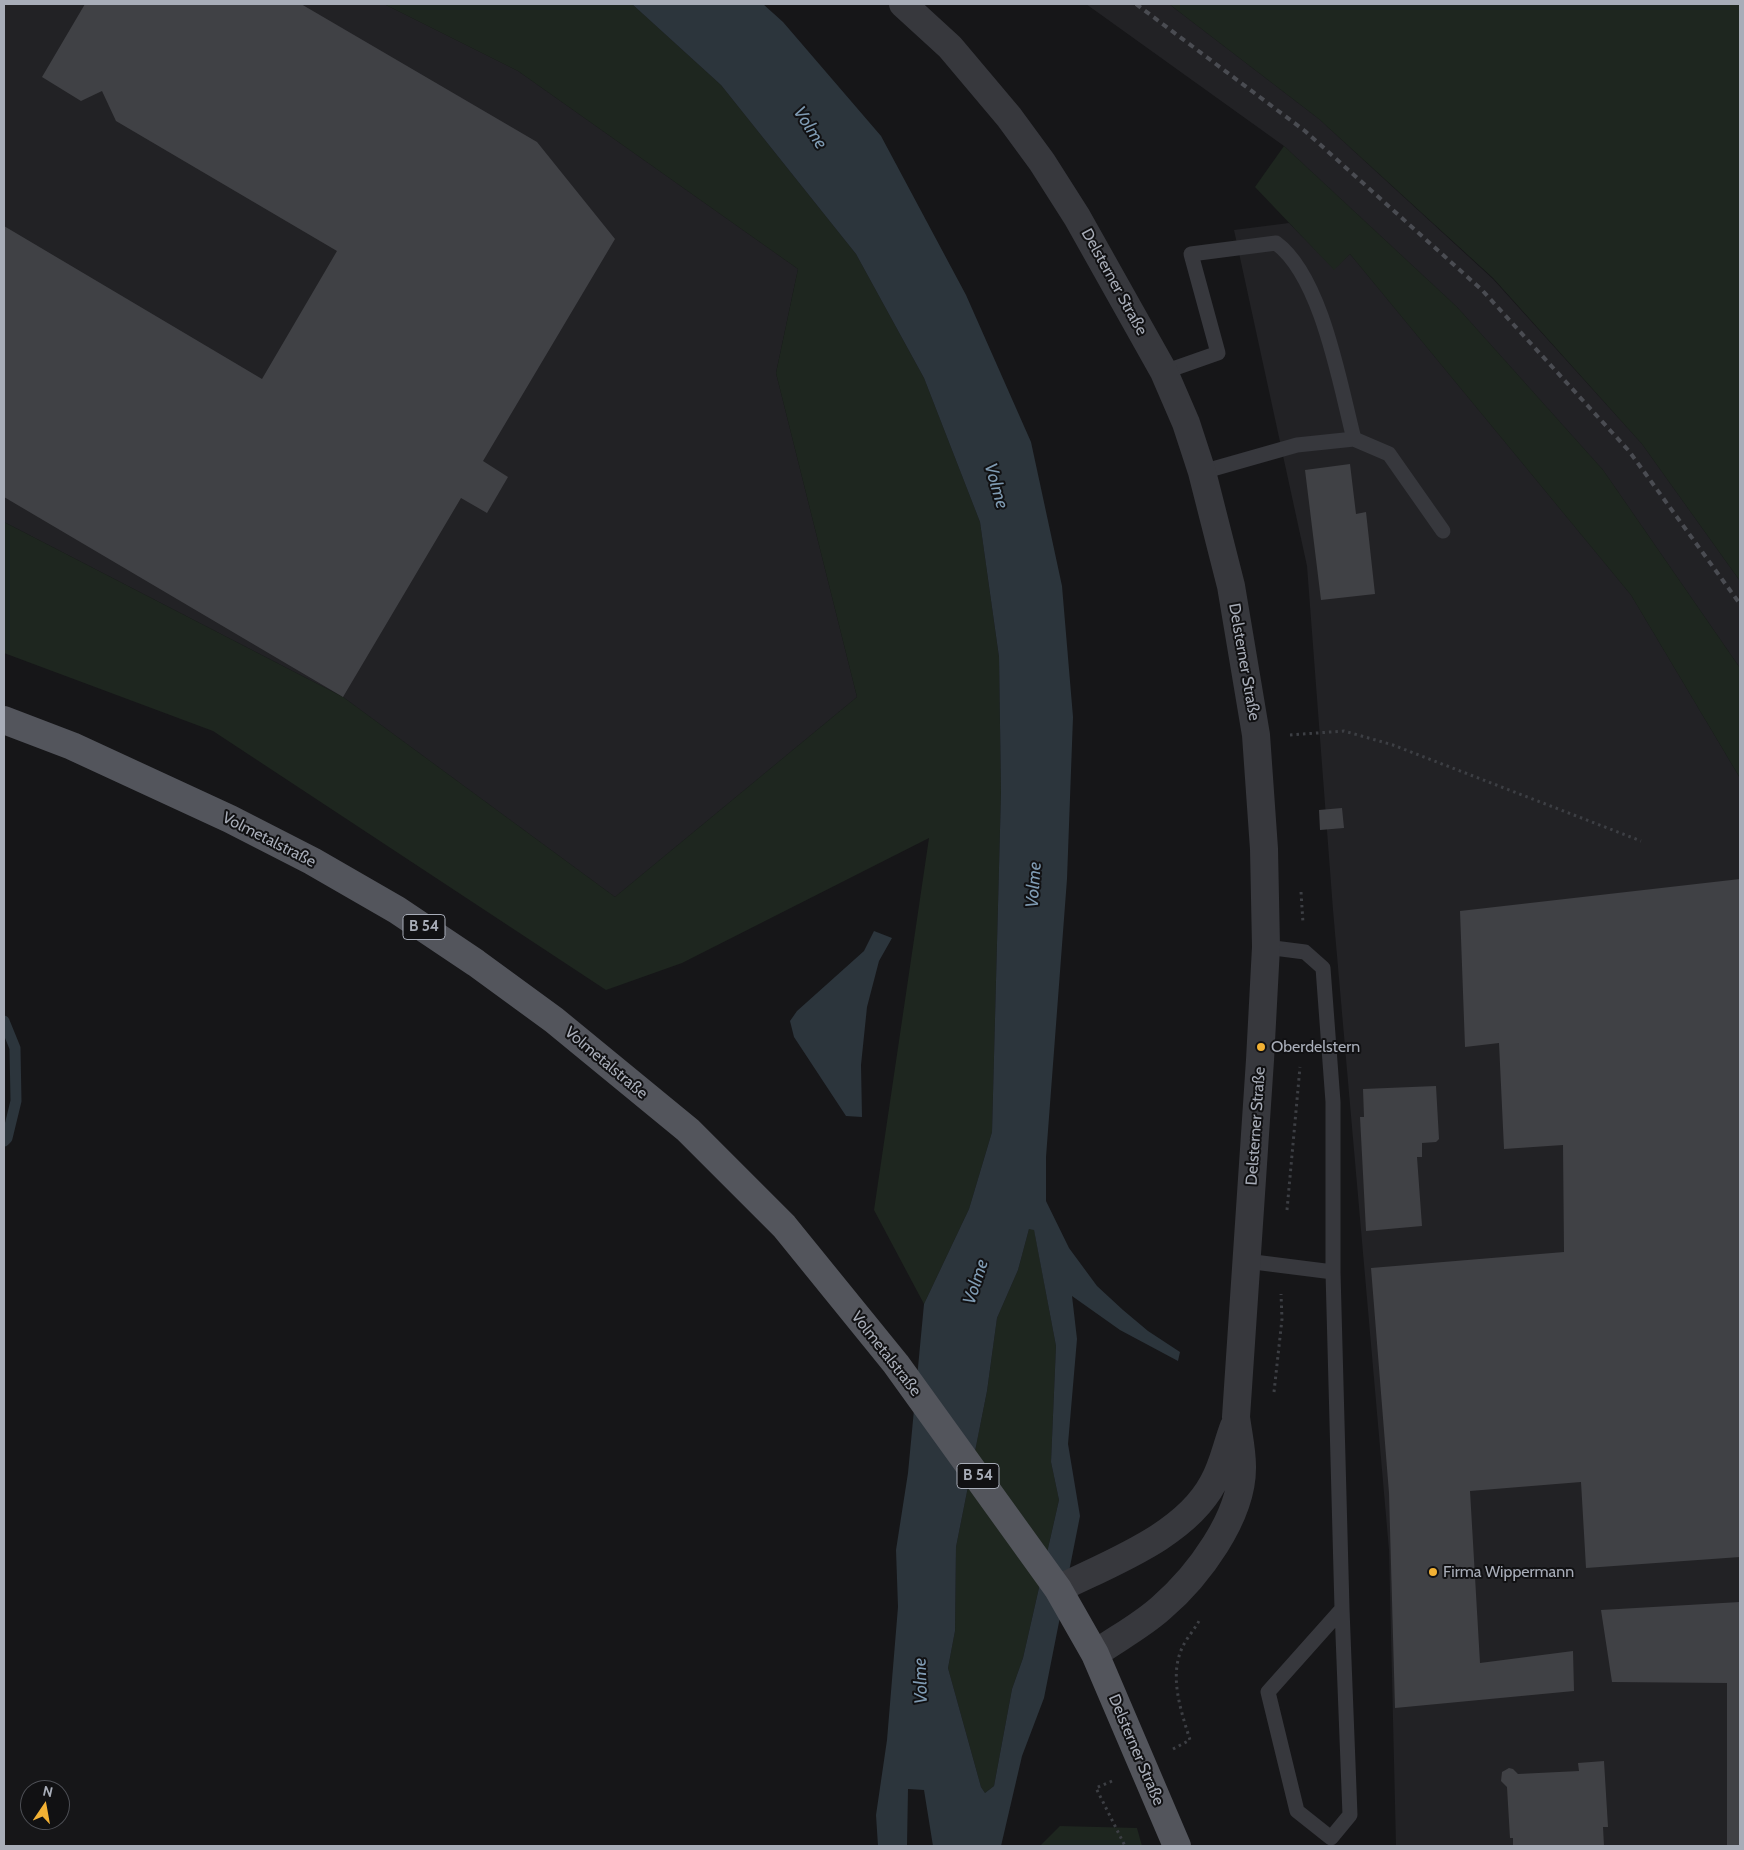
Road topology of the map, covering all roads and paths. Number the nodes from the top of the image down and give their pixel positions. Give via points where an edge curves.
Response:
1 (902, 4) edge
2 (1164, 372) junction
3 (1354, 439) junction
4 (1202, 472) junction
5 (1443, 531) dead end
6 (4, 720) edge
7 (1287, 735) dead end
8 (1641, 841) dead end
9 (1266, 947) junction
10 (1301, 1065) dead end
11 (1246, 1262) junction
12 (1282, 1265) junction
13 (1333, 1272) junction
14 (1281, 1296) dead end
15 (1236, 1417) junction
16 (1058, 1589) junction
17 (1342, 1609) junction
18 (1095, 1654) junction
19 (1096, 1788) dead end
20 (1331, 1842) edge
21 (1125, 1846) edge
22 (1178, 1846) edge

1 - 2 street, Delsterner Straße via 950,47 1042,162 1077,217
2 - 3 lane via 1218,353 1191,254 1276,243 1288,253 1321,312
2 - 4 street, Delsterner Straße
3 - 4 lane via 1297,445
3 - 5 lane via 1389,454
4 - 9 street, Delsterner Straße via 1232,586 1256,735 1264,849
6 - 16 main road, Volmetalstraße / B 54 via 72,746 238,823 397,910 476,962 554,1020 688,1130 784,1226 896,1364
7 - 8 path via 1344,731 1393,745
9 - 11 street, Delsterner Straße
9 - 13 lane via 1305,952 1323,968 1333,1102
10 - 12 path
11 - 12 lane
11 - 15 street, Delsterner Straße
12 - 13 lane
12 - 14 path
13 - 17 lane
15 - 16 street, Delsterner Straße via 1214,1482 1202,1500 1174,1527 1144,1546
15 - 18 street, Delsterner Straße via 1242,1467 1238,1496 1229,1520 1208,1556 1160,1608
16 - 18 main road, Delsterner Straße / B 54
17 - 20 lane via 1350,1815
17 - 20 lane via 1268,1692 1297,1811
18 - 22 main road, Delsterner Straße / B 54
19 - 21 path

